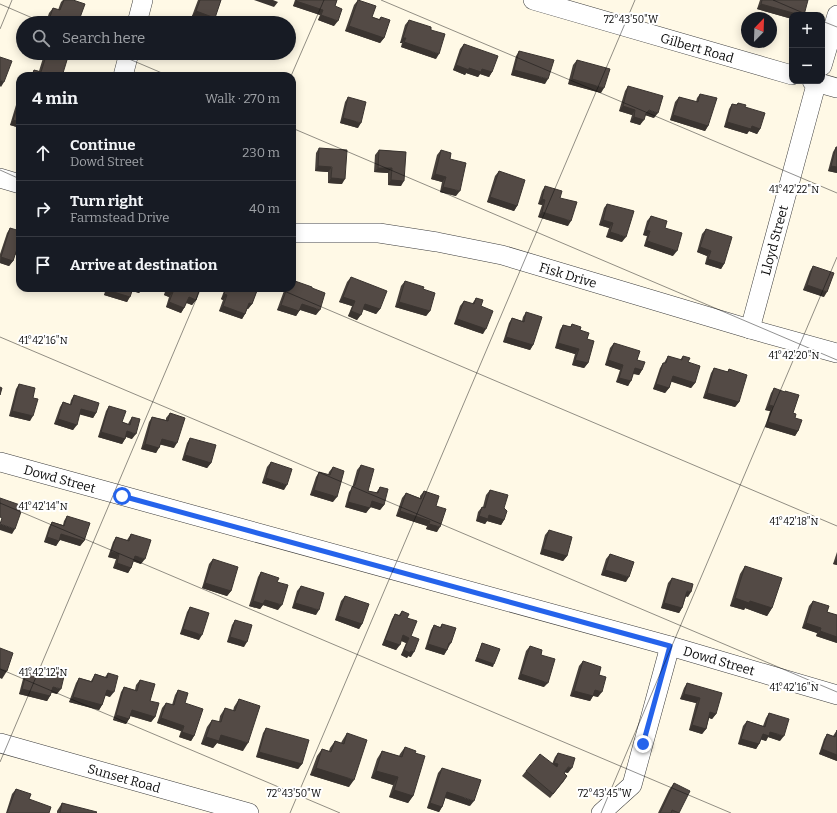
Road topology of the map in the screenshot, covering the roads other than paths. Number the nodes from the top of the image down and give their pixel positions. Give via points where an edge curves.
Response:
1 (143, 0) edge
2 (544, 1) edge
3 (837, 15) edge
4 (139, 16) edge
5 (825, 53) edge
6 (127, 60) edge
7 (124, 72) edge
8 (789, 74) edge
9 (825, 82) edge
10 (815, 84) edge
11 (837, 88) edge
12 (0, 178) edge
13 (16, 183) edge
14 (296, 233) edge
15 (750, 329) junction
16 (837, 353) edge
17 (0, 462) edge
18 (670, 646) junction
19 (837, 695) edge
20 (0, 743) edge
21 (249, 813) edge
22 (601, 813) edge

1 - 4 street
2 - 8 street, Gilbert Road
3 - 5 street, Lloyd Street
6 - 7 street
9 - 11 street
10 - 15 street, Lloyd Street
12 - 13 street
14 - 15 street, Fisk Drive via 379,233 502,255
15 - 16 street, Fisk Drive
17 - 18 street, Dowd Street
18 - 19 street, Dowd Street
18 - 22 street via 632,786
20 - 21 street, Sunset Road

